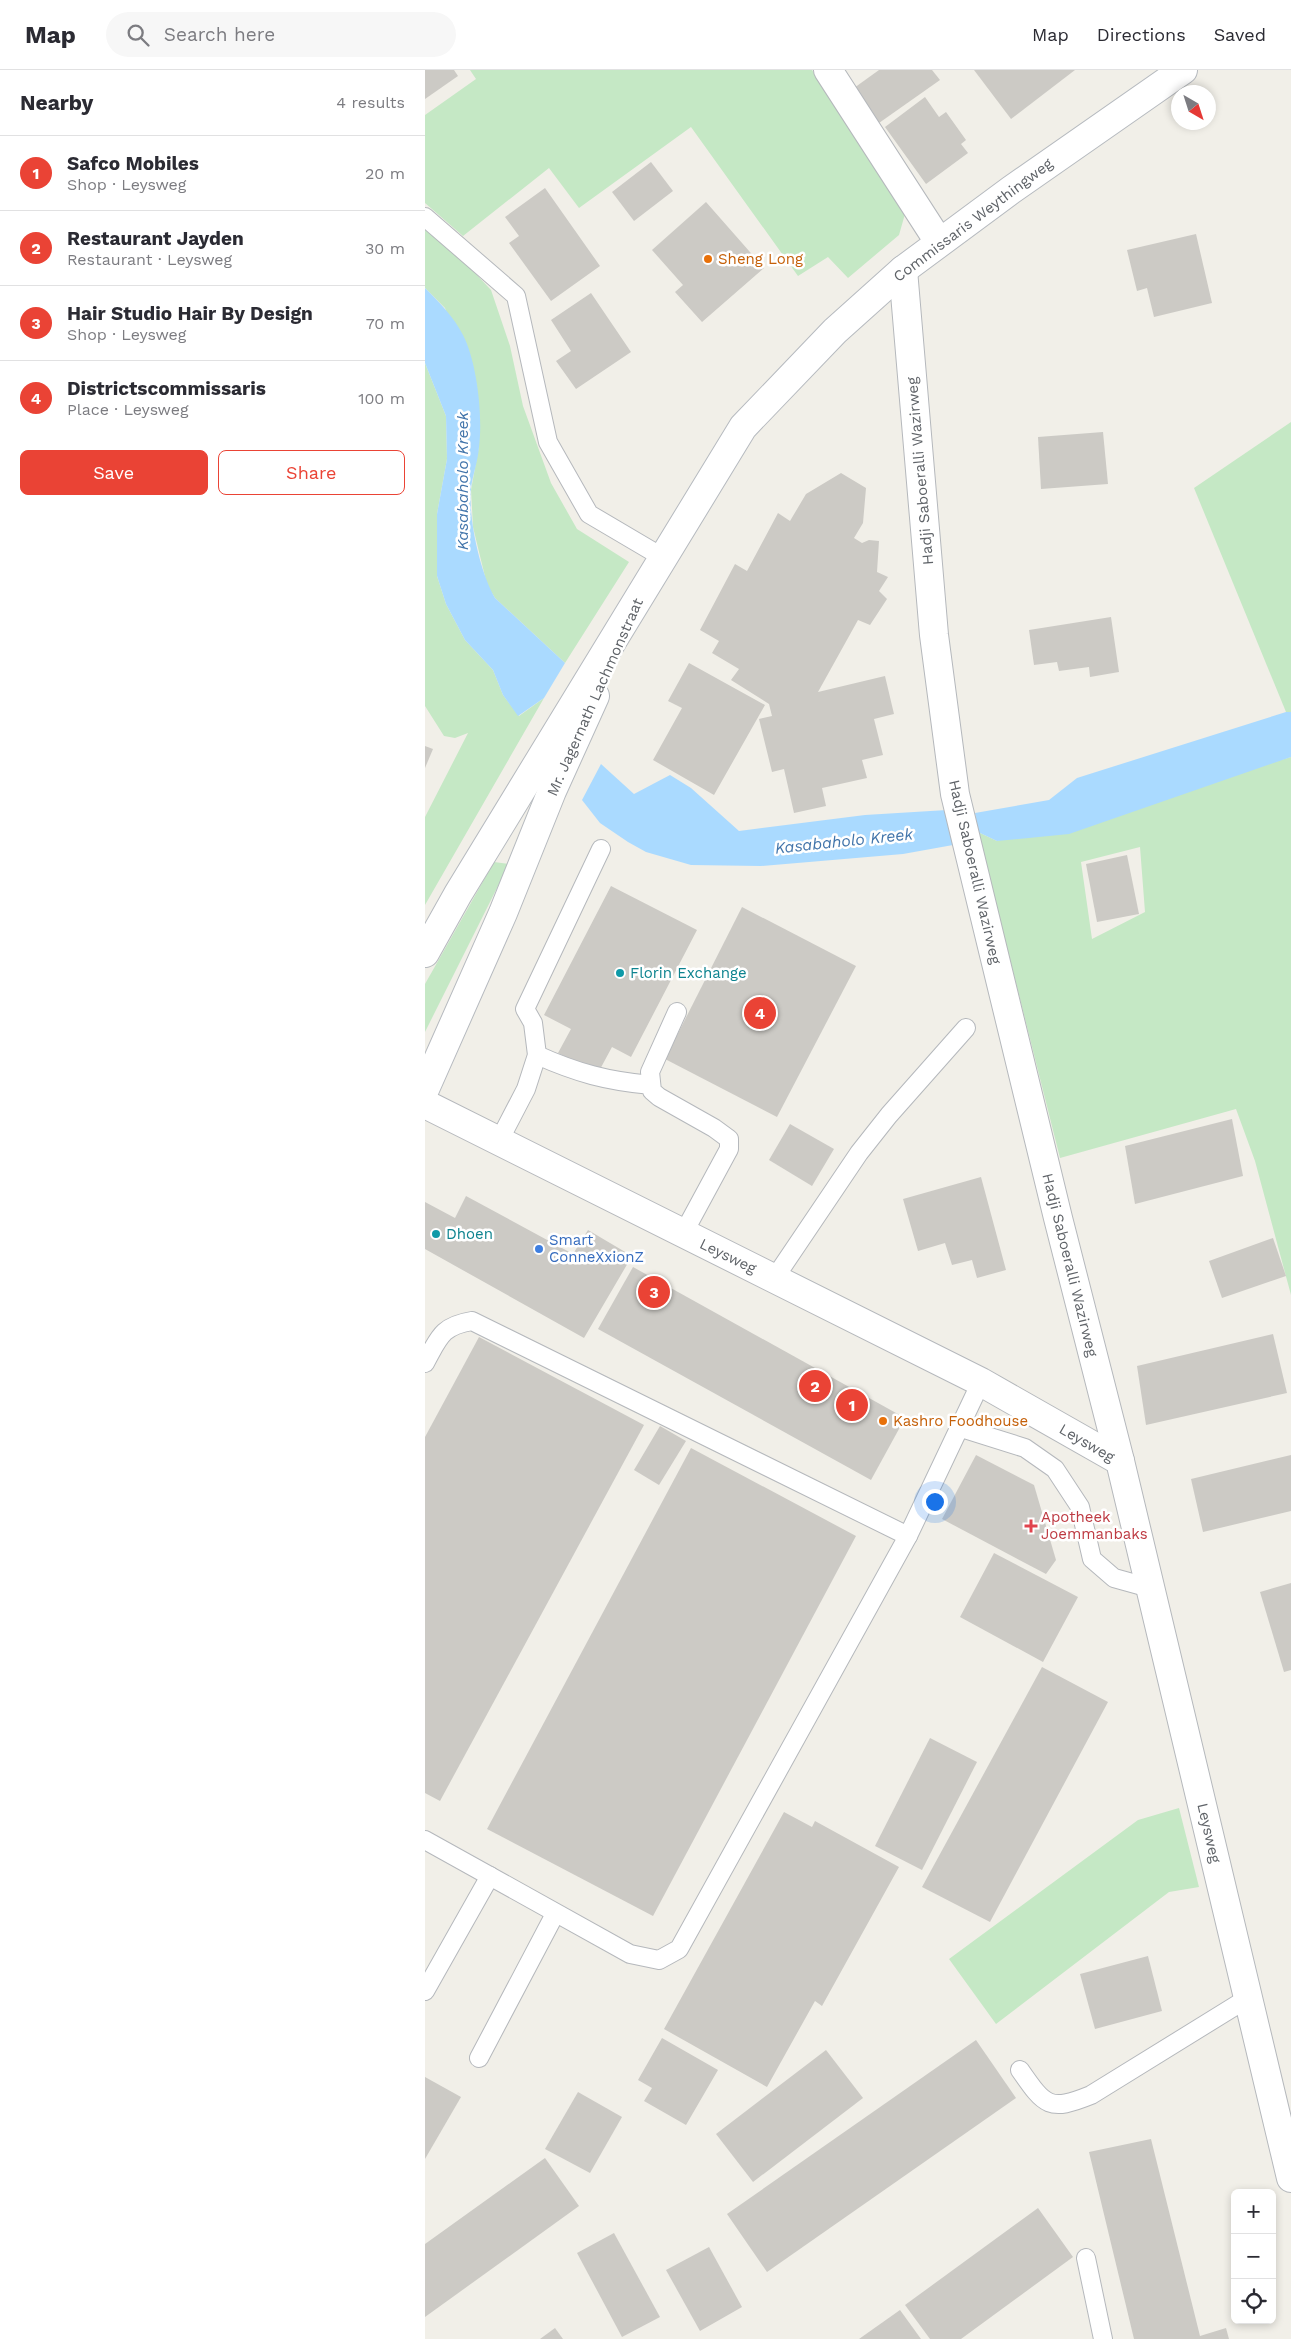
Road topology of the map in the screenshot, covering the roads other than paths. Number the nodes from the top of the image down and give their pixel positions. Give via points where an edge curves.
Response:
1 (828, 70) edge
2 (1183, 70) edge
3 (425, 217) edge
4 (939, 242) junction
5 (903, 270) junction
6 (662, 557) junction
7 (643, 587) junction
8 (601, 849) dead end
9 (425, 953) edge
10 (677, 1012) dead end
11 (966, 1028) dead end
12 (537, 1055) junction
13 (651, 1084) junction
14 (425, 1089) edge
15 (425, 1104) edge
16 (499, 1141) junction
17 (683, 1234) junction
18 (775, 1279) junction
19 (425, 1363) edge
20 (981, 1382) junction
21 (958, 1427) junction
22 (1120, 1461) junction
23 (908, 1536) junction
24 (1150, 1588) junction
25 (425, 1840) edge
26 (490, 1876) junction
27 (555, 1914) junction
28 (425, 1991) edge
29 (1248, 1998) junction
30 (479, 2058) dead end
31 (1020, 2070) dead end
32 (1291, 2178) edge
33 (1086, 2258) dead end
34 (1103, 2339) edge

1 - 4 street
2 - 4 street, Commissaris Weythingweg
3 - 6 lane via 516,296 548,442 589,514
4 - 5 street, Commissaris Weythingweg
5 - 6 street, Commissaris Weythingweg via 835,331 743,427
5 - 22 street, Hadji Saboeralli Wazirweg via 934,635 955,794
6 - 7 street, Commissaris Weythingweg
7 - 9 street, Mr. Jagernath Lachmonstraat
7 - 14 street, Mr. Jagernath Lachmonstraat
8 - 12 lane via 525,1009 533,1022
10 - 13 lane via 650,1072
11 - 18 lane via 859,1153
12 - 13 lane via 597,1078
12 - 16 lane via 526,1089
13 - 17 lane via 652,1091 659,1097 729,1139 729,1149
15 - 16 street, Leysweg
16 - 17 street, Leysweg
17 - 18 street, Leysweg
18 - 20 street, Leysweg
19 - 23 lane via 440,1334 456,1324 472,1321
20 - 21 lane
20 - 22 street, Leysweg
21 - 23 lane
21 - 24 lane via 1025,1448 1055,1469 1080,1507 1092,1559 1114,1578
22 - 24 street, Leysweg
23 - 27 lane via 679,1949 659,1960 630,1954
24 - 29 street, Leysweg
25 - 26 lane
26 - 27 lane
26 - 28 lane
27 - 30 lane
29 - 31 lane via 1073,2103 1051,2105 1036,2093
29 - 32 street, Leysweg
33 - 34 lane

